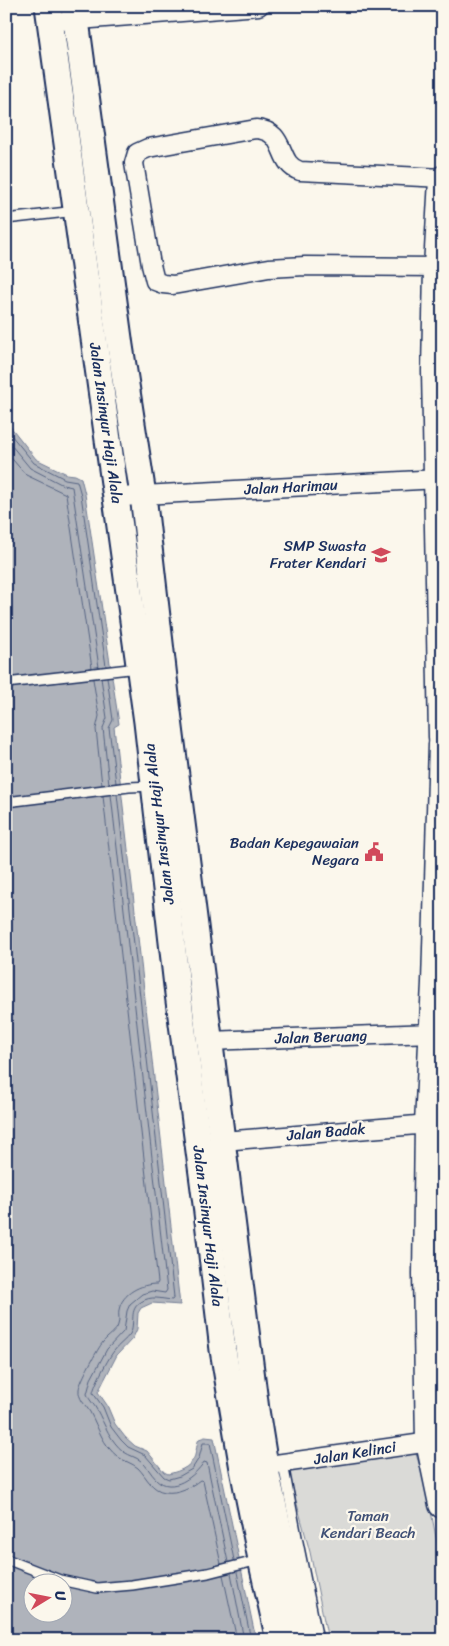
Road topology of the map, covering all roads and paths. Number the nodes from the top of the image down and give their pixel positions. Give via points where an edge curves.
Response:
1 (259, 6) edge
2 (75, 13) edge
3 (49, 14) edge
4 (443, 179) edge
5 (76, 212) junction
6 (6, 220) edge
7 (438, 267) junction
8 (439, 479) junction
9 (143, 495) junction
10 (116, 498) junction
11 (140, 668) junction
12 (6, 683) edge
13 (443, 737) edge
14 (443, 744) edge
15 (154, 786) junction
16 (6, 802) edge
17 (439, 983) edge
18 (433, 1033) junction
19 (209, 1041) junction
20 (429, 1124) junction
21 (223, 1140) junction
22 (437, 1438) edge
23 (264, 1466) junction
24 (443, 1504) edge
25 (6, 1559) edge
26 (260, 1560) junction
27 (279, 1640) edge
28 (303, 1640) edge
29 (318, 1640) edge

1 - 2 street
2 - 3 street
2 - 9 main road, Jalan Insinyur Haji Alala
3 - 5 main road, Jalan Insinyur Haji Alala
4 - 7 highway
4 - 7 street via 300,171 290,166 272,134 256,129 148,148 137,153 134,163 151,266 155,281 162,284 174,285 269,268
5 - 6 lane
5 - 10 main road, Jalan Insinyur Haji Alala
7 - 8 highway
8 - 9 street, Jalan Harimau
8 - 13 highway
9 - 10 street, Jalan Harimau
9 - 19 main road, Jalan Insinyur Haji Alala
10 - 11 main road, Jalan Insinyur Haji Alala
11 - 12 lane
11 - 15 main road, Jalan Insinyur Haji Alala
14 - 17 highway
15 - 16 lane, Jalan Insinyur Haji Alala
15 - 23 main road, Jalan Insinyur Haji Alala via 223,1350
17 - 18 highway
18 - 19 street, Jalan Beruang
18 - 20 highway
19 - 21 main road, Jalan Insinyur Haji Alala
20 - 21 street, Jalan Badak
20 - 22 highway via 428,1274
21 - 23 main road, Jalan Insinyur Haji Alala
22 - 23 street, Jalan Kelinci
22 - 24 highway
23 - 26 main road, Jalan Insinyur Haji Alala
23 - 28 main road, Jalan Insinyur Haji Alala
23 - 29 lane via 298,1542
25 - 26 lane via 60,1580 97,1588 208,1573
26 - 27 main road, Jalan Insinyur Haji Alala

